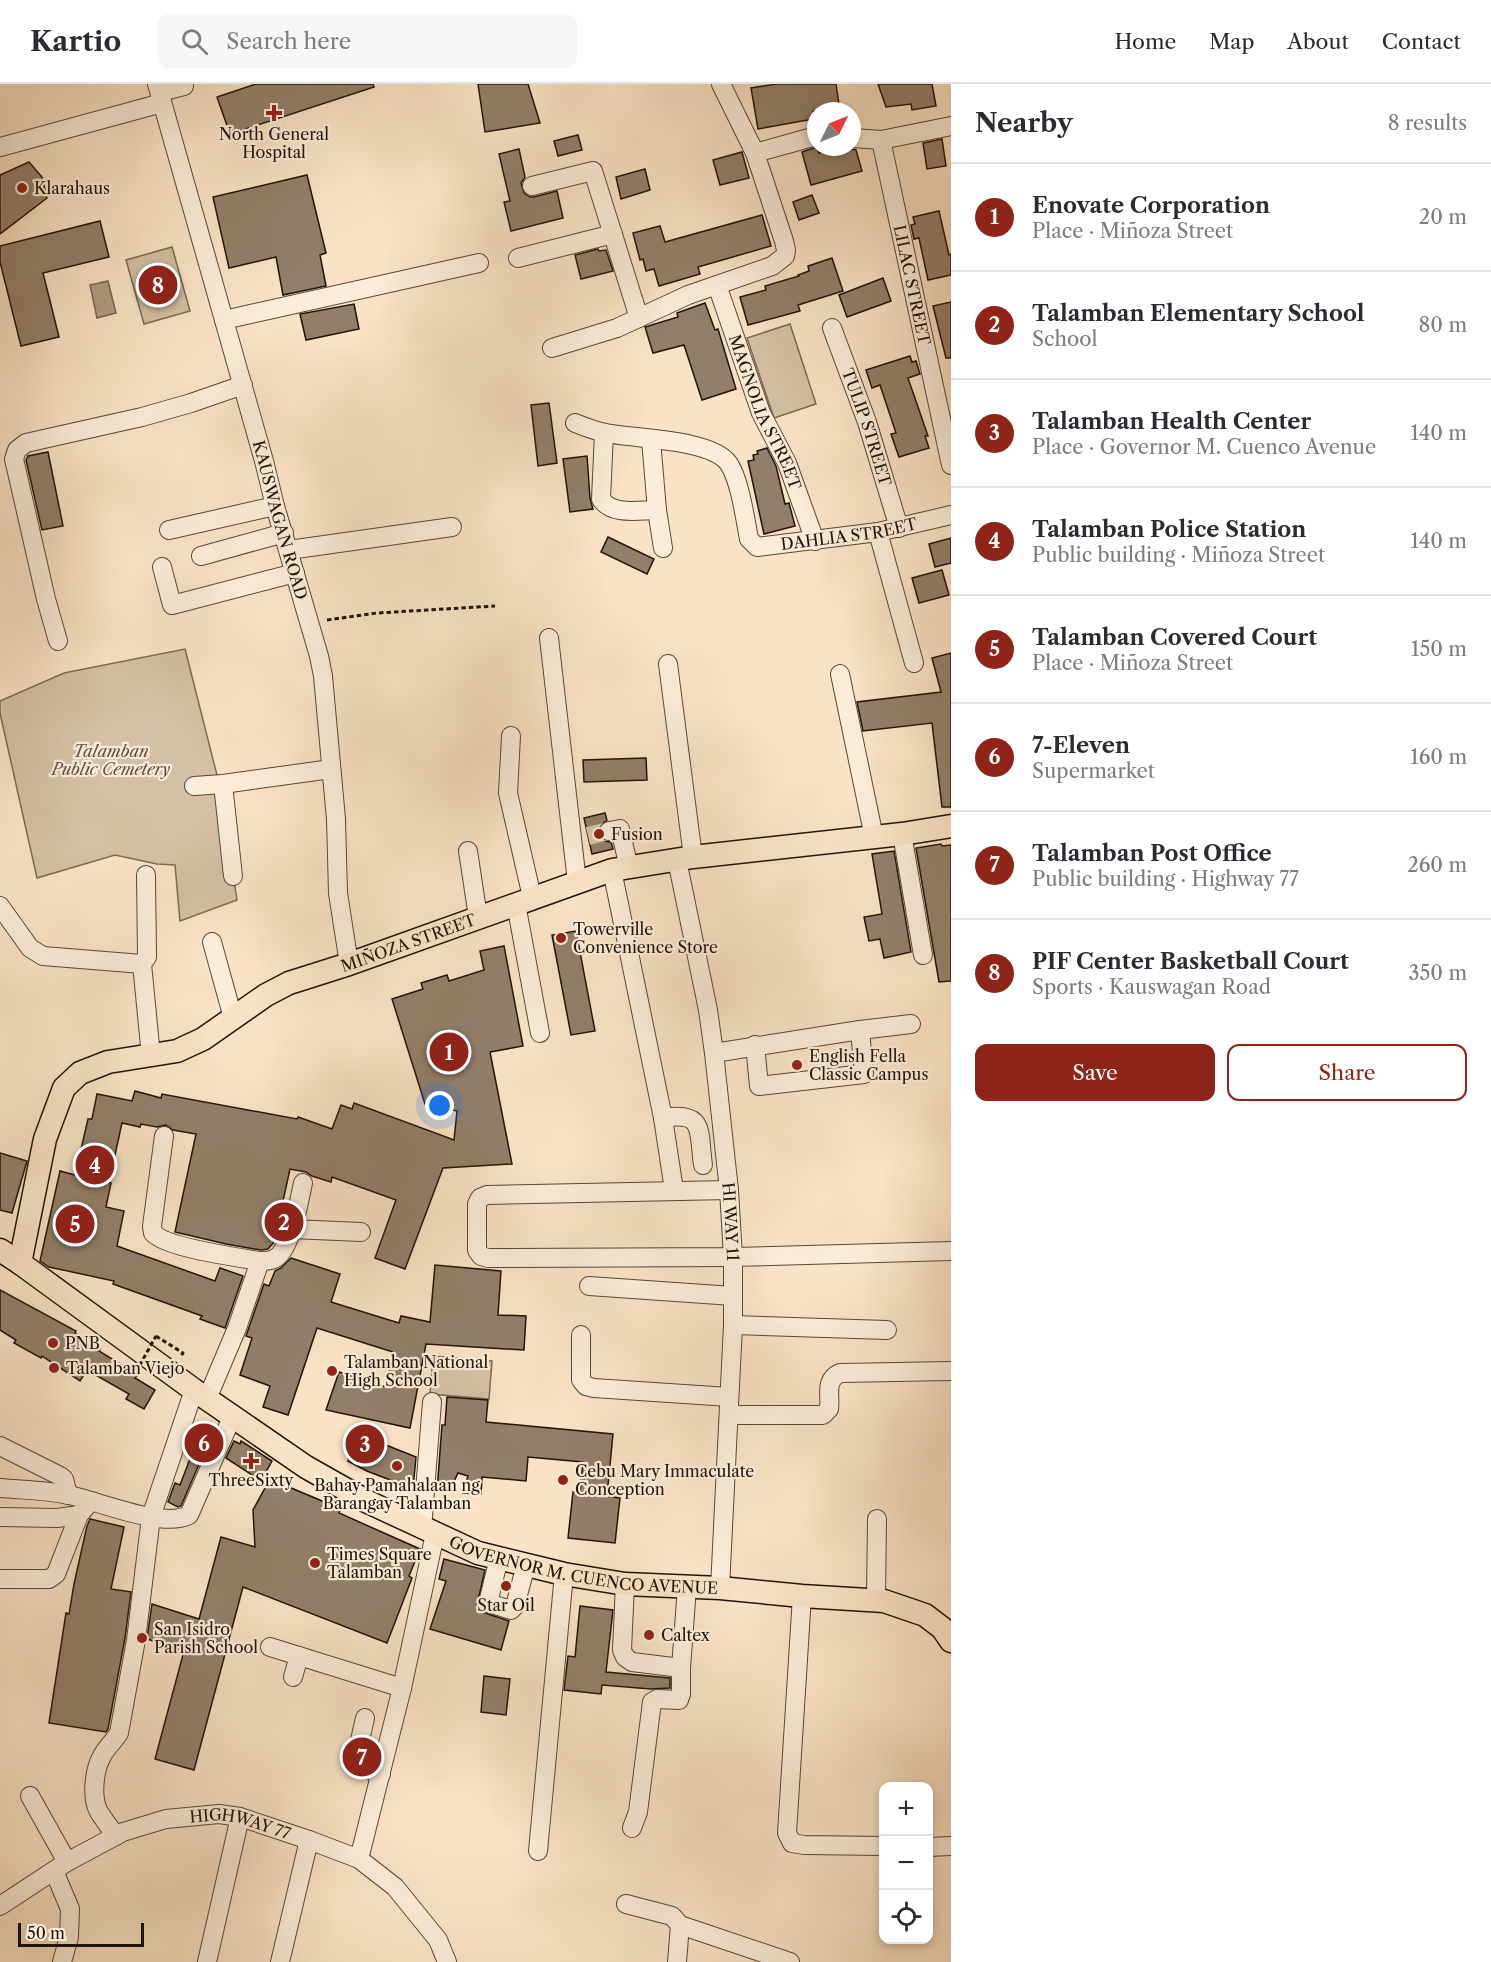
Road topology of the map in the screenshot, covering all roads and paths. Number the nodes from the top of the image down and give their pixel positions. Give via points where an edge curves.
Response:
1 (721, 84) edge
2 (184, 86) dead end
3 (159, 93) edge
4 (951, 126) edge
5 (807, 139) edge
6 (861, 139) edge
7 (881, 140) junction
8 (0, 147) edge
9 (755, 153) junction
10 (532, 186) dead end
11 (613, 234) junction
12 (518, 258) dead end
13 (479, 263) dead end
14 (717, 285) junction
15 (639, 318) junction
16 (224, 320) junction
17 (832, 328) dead end
18 (552, 348) dead end
19 (243, 385) junction
20 (575, 423) dead end
21 (604, 433) junction
22 (651, 440) junction
23 (950, 460) edge
24 (275, 506) junction
25 (657, 510) junction
26 (951, 515) edge
27 (452, 526) dead end
28 (898, 528) junction
29 (169, 530) dead end
30 (878, 532) junction
31 (286, 541) junction
32 (815, 541) junction
33 (663, 548) dead end
34 (201, 556) dead end
35 (162, 567) dead end
36 (295, 573) junction
37 (495, 606) dead end
38 (326, 620) dead end
39 (549, 638) dead end
40 (58, 640) dead end
41 (914, 663) dead end
42 (668, 664) dead end
43 (840, 674) dead end
44 (511, 736) dead end
45 (331, 770) junction
46 (223, 784) junction
47 (194, 786) dead end
48 (951, 826) edge
49 (609, 831) dead end
50 (902, 834) junction
51 (874, 837) junction
52 (468, 850) dead end
53 (685, 858) junction
54 (621, 869) junction
55 (146, 875) dead end
56 (233, 876) dead end
57 (577, 882) junction
58 (524, 900) junction
59 (0, 906) edge
60 (478, 917) junction
61 (212, 942) dead end
62 (923, 955) dead end
63 (142, 964) junction
64 (349, 964) junction
65 (232, 1018) junction
66 (911, 1024) dead end
67 (860, 1030) junction
68 (540, 1033) dead end
69 (755, 1045) junction
70 (714, 1053) junction
71 (151, 1056) junction
72 (663, 1118) junction
73 (164, 1136) dead end
74 (703, 1166) dead end
75 (303, 1183) dead end
76 (674, 1190) junction
77 (729, 1190) junction
78 (292, 1228) junction
79 (361, 1232) dead end
80 (0, 1250) edge
81 (951, 1251) edge
82 (733, 1257) junction
83 (260, 1261) junction
84 (21, 1263) junction
85 (589, 1286) dead end
86 (734, 1296) junction
87 (733, 1325) junction
88 (887, 1330) dead end
89 (581, 1335) dead end
90 (156, 1336) dead end
91 (951, 1371) edge
92 (136, 1372) dead end
93 (200, 1394) junction
94 (432, 1402) dead end
95 (729, 1406) junction
96 (232, 1417) junction
97 (0, 1446) edge
98 (0, 1488) edge
99 (68, 1495) junction
100 (85, 1508) junction
101 (0, 1517) edge
102 (151, 1517) junction
103 (877, 1519) dead end
104 (429, 1532) junction
105 (499, 1558) junction
106 (526, 1565) junction
107 (564, 1574) junction
108 (0, 1579) edge
109 (626, 1584) junction
110 (687, 1587) junction
111 (720, 1588) junction
112 (802, 1596) junction
113 (876, 1600) junction
114 (951, 1641) edge
115 (270, 1647) dead end
116 (299, 1656) junction
117 (681, 1668) junction
118 (293, 1677) dead end
119 (402, 1688) junction
120 (365, 1718) dead end
121 (381, 1774) junction
122 (30, 1796) dead end
123 (240, 1817) junction
124 (632, 1828) dead end
125 (116, 1836) junction
126 (309, 1840) junction
127 (879, 1846) edge
128 (951, 1846) edge
129 (933, 1847) edge
130 (538, 1851) dead end
131 (359, 1859) junction
132 (61, 1867) junction
133 (626, 1904) dead end
134 (0, 1906) edge
135 (680, 1925) junction
136 (62, 1962) edge
137 (207, 1962) edge
138 (280, 1962) edge
139 (447, 1962) edge
140 (677, 1962) edge
141 (790, 1962) edge

1 - 9 street
2 - 3 street
3 - 8 street
3 - 16 street, KAUSWAGAN ROAD
4 - 7 street
5 - 9 street
6 - 7 street
7 - 23 street, LILAC STREET
9 - 14 street via 784,241 785,256 772,266
10 - 11 street via 593,171
11 - 12 street
11 - 15 street
13 - 16 street
14 - 15 street
14 - 32 street, MAGNOLIA STREET via 761,413 788,463
15 - 18 street
16 - 19 street, KAUSWAGAN ROAD
17 - 28 street, TULIP STREET via 867,422
19 - 24 street, KAUSWAGAN ROAD
19 - 40 street via 142,417 26,443 17,450 15,459
20 - 21 street
21 - 22 street
21 - 25 street via 601,499 605,505 618,510
22 - 25 street
22 - 32 street, DAHLIA STREET via 699,446 727,460 735,475 753,545
24 - 29 street
24 - 31 street, KAUSWAGAN ROAD
25 - 33 street
26 - 28 street, DAHLIA STREET
27 - 31 street
28 - 30 street, DAHLIA STREET
30 - 32 street, DAHLIA STREET
30 - 41 street
31 - 34 street
31 - 36 street, KAUSWAGAN ROAD
35 - 36 street via 172,605
36 - 45 street, KAUSWAGAN ROAD via 323,676
37 - 38 path
39 - 57 street via 580,838
42 - 53 street, HI WAY 11
43 - 51 street
44 - 58 street via 508,792
45 - 46 street
45 - 64 street, KAUSWAGAN ROAD via 338,893
46 - 47 street
46 - 56 street
48 - 50 main road, MIÑOZA STREET
49 - 54 street via 620,829
50 - 51 main road, MIÑOZA STREET
50 - 62 street
51 - 53 main road, MIÑOZA STREET
52 - 60 street
53 - 54 main road, MIÑOZA STREET
53 - 70 street, HI WAY 11
54 - 57 main road, MIÑOZA STREET
54 - 72 street
55 - 63 street via 147,957
57 - 58 main road, MIÑOZA STREET
58 - 60 main road, MIÑOZA STREET
58 - 68 street
59 - 63 street via 30,948 44,956
60 - 64 main road, MIÑOZA STREET
61 - 65 street
63 - 71 street
64 - 65 main road, MIÑOZA STREET via 289,983
65 - 71 main road, MIÑOZA STREET via 177,1052
66 - 67 street
67 - 69 street
67 - 69 street via 864,1074 759,1086
69 - 70 street
70 - 77 street, HI WAY 11
71 - 84 main road, MIÑOZA STREET via 108,1062 80,1072 64,1088 45,1139
72 - 74 street via 683,1116 696,1123
72 - 76 street
73 - 83 street via 153,1233 185,1247
75 - 78 street
76 - 77 street
76 - 82 street via 487,1195 477,1204 477,1250 488,1258
77 - 82 street, HI WAY 11
78 - 79 street
78 - 83 street via 277,1257
80 - 84 main road, GOVERNOR M. CUENCO AVENUE
81 - 82 street
82 - 86 street, HI WAY 11
83 - 93 street via 237,1329
84 - 93 main road, GOVERNOR M. CUENCO AVENUE
85 - 86 street
86 - 87 street, HI WAY 11
87 - 88 street
87 - 95 street, HI WAY 11
89 - 95 street via 581,1380 586,1386
90 - 92 path, bridge
91 - 95 street via 840,1373 828,1382 829,1409 823,1415
93 - 96 main road, GOVERNOR M. CUENCO AVENUE
93 - 102 street
94 - 104 street
95 - 111 street, HI WAY 11
96 - 102 street via 189,1515 182,1519
96 - 104 main road, GOVERNOR M. CUENCO AVENUE via 306,1467
97 - 99 street via 60,1476
98 - 99 street
99 - 100 street
100 - 101 street via 57,1518
100 - 102 street
100 - 108 street via 56,1574 48,1579
102 - 125 street via 136,1640 119,1733 98,1767 98,1810
103 - 113 street
104 - 105 main road, GOVERNOR M. CUENCO AVENUE
104 - 119 street
105 - 106 main road, GOVERNOR M. CUENCO AVENUE
105 - 106 street via 488,1603 512,1610
106 - 107 main road, GOVERNOR M. CUENCO AVENUE
107 - 109 main road, GOVERNOR M. CUENCO AVENUE
107 - 130 street
109 - 110 main road, GOVERNOR M. CUENCO AVENUE
109 - 117 street via 622,1650 625,1657 632,1662
110 - 111 main road, GOVERNOR M. CUENCO AVENUE
110 - 117 street
111 - 112 main road, GOVERNOR M. CUENCO AVENUE
112 - 113 main road, GOVERNOR M. CUENCO AVENUE
112 - 127 street via 788,1833 792,1843 804,1845
113 - 114 main road, GOVERNOR M. CUENCO AVENUE via 925,1615
115 - 116 street
116 - 118 street
116 - 119 street
117 - 124 street via 679,1700 657,1699 650,1707 639,1802
119 - 121 street
120 - 121 street via 356,1758 363,1767
121 - 131 street
122 - 132 street
123 - 125 street, HIGHWAY 77 via 219,1814 166,1819
123 - 126 street, HIGHWAY 77
123 - 137 street
125 - 132 street, HIGHWAY 77
126 - 131 street, HIGHWAY 77
126 - 138 street
128 - 129 street
131 - 139 street, HIGHWAY 77 via 395,1887 438,1940
132 - 134 street, HIGHWAY 77
132 - 136 street via 70,1909 69,1936
133 - 135 street via 672,1916
135 - 140 street
135 - 141 street

